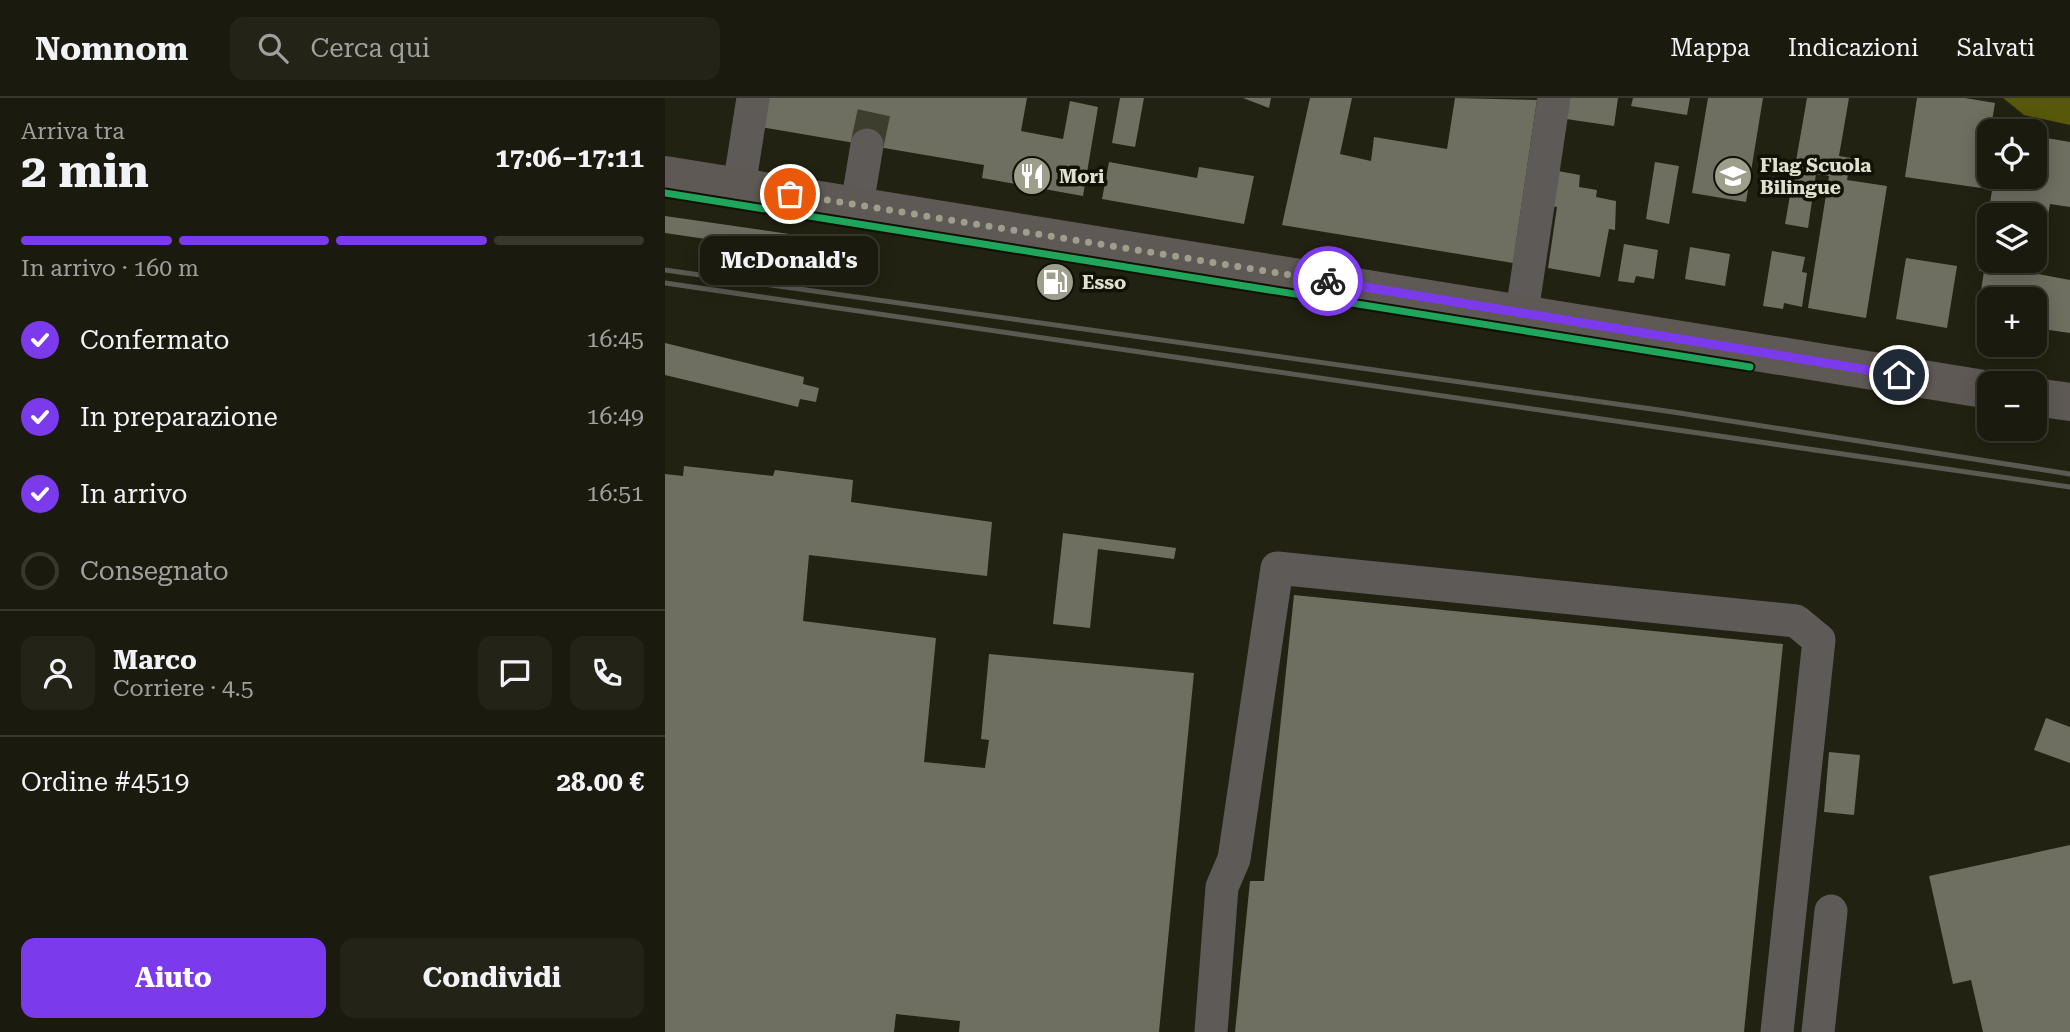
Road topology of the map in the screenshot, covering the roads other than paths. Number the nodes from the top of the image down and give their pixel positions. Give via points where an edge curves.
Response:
1 (735, 98) edge
2 (753, 98) edge
3 (1554, 98) edge
4 (867, 145) tunnel mouth
5 (665, 175) edge
6 (728, 185) junction
7 (857, 205) junction
8 (1522, 312) junction
9 (1977, 388) edge
10 (2047, 399) edge
11 (2070, 402) edge
12 (1831, 911) dead end
13 (1211, 1032) edge
14 (1777, 1032) edge
15 (1818, 1032) edge

1 - 6 lane
2 - 6 lane
3 - 8 lane
4 - 7 lane
5 - 6 main road
6 - 7 main road
7 - 8 main road
8 - 9 main road
10 - 11 main road
12 - 15 lane
13 - 14 lane via 1222,887 1234,859 1277,568 1796,621 1819,640

